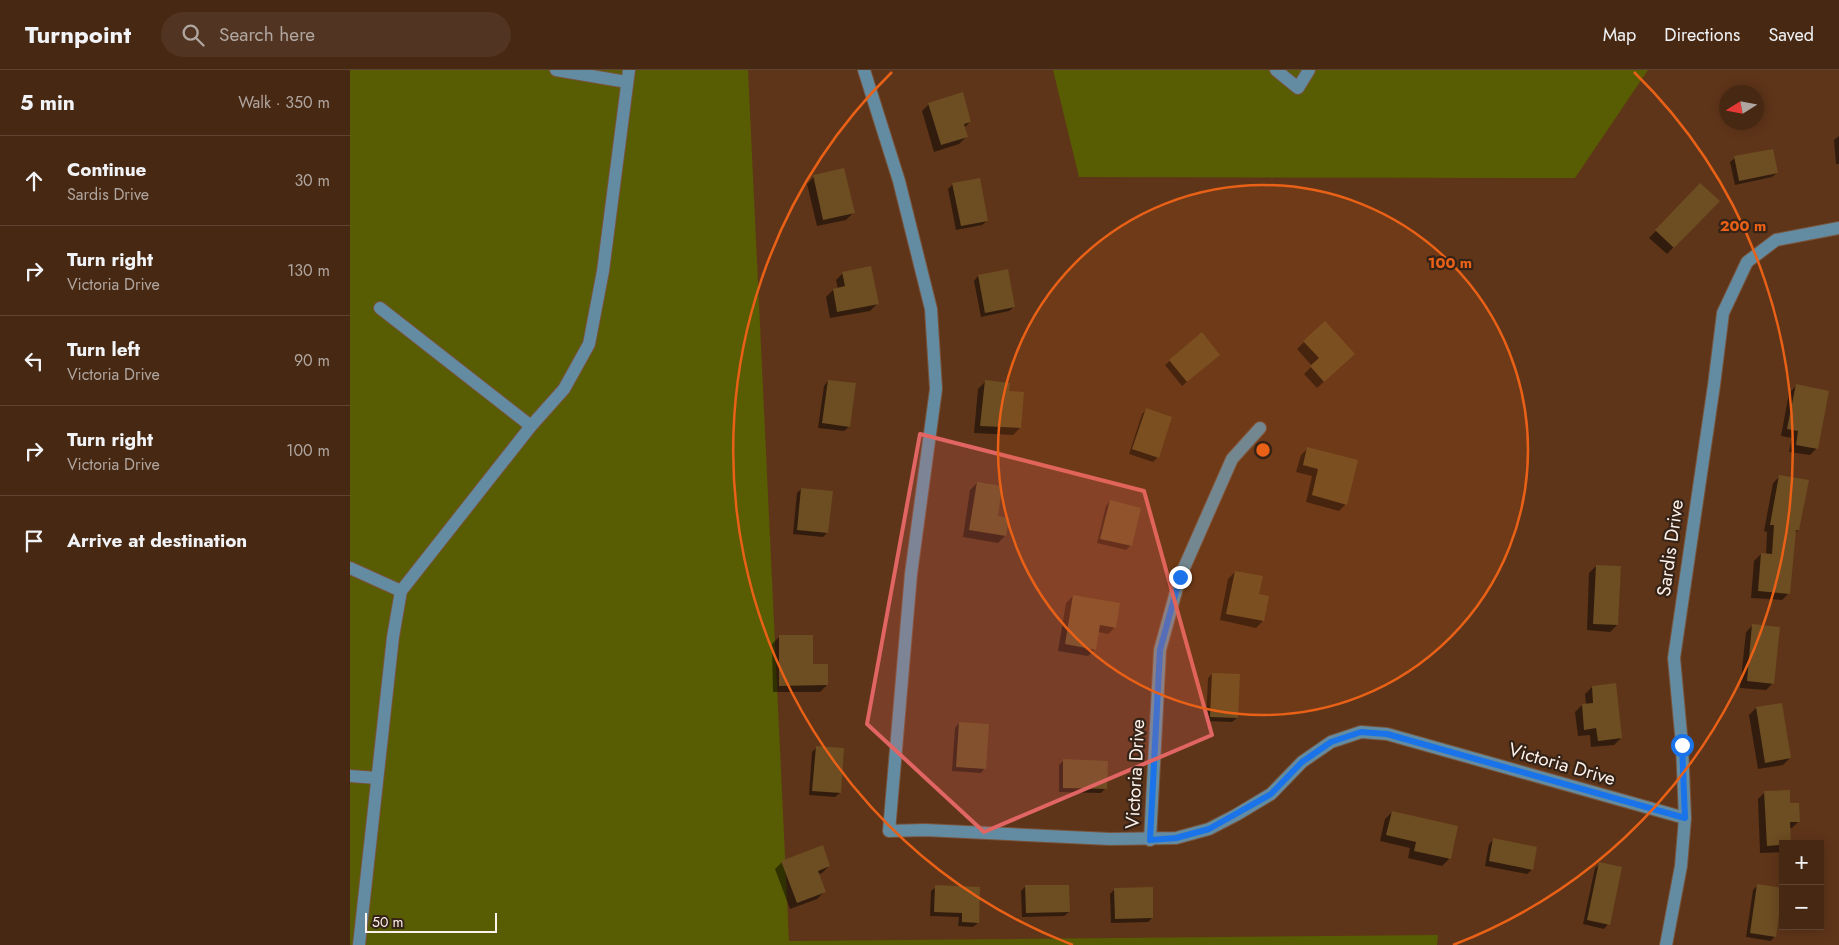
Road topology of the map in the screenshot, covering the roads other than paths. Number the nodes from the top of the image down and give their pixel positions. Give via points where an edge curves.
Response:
1 (556, 70) edge
2 (864, 70) edge
3 (1276, 70) edge
4 (1309, 70) edge
5 (628, 76) edge
6 (1839, 228) edge
7 (380, 308) dead end
8 (531, 426) junction
9 (1260, 428) dead end
10 (350, 568) edge
11 (400, 591) junction
12 (350, 776) edge
13 (377, 778) junction
14 (1685, 818) junction
15 (1150, 840) junction
16 (359, 945) edge
17 (1666, 945) edge

1 - 5 street
2 - 15 street via 899,181 931,309 936,389 910,574 889,831
3 - 4 street via 1298,88
5 - 8 street via 603,271 589,344 564,389
6 - 14 street, Sardis Drive via 1776,240 1747,262 1723,313 1674,658
7 - 8 street
8 - 11 street
9 - 15 street, Victoria Drive via 1232,459 1180,577 1160,650
10 - 11 street
11 - 13 street
12 - 13 street
13 - 16 street
14 - 15 street, Victoria Drive via 1387,734 1361,732 1331,742 1302,762 1271,794 1209,829 1176,838
14 - 17 street, Sardis Drive via 1681,866

